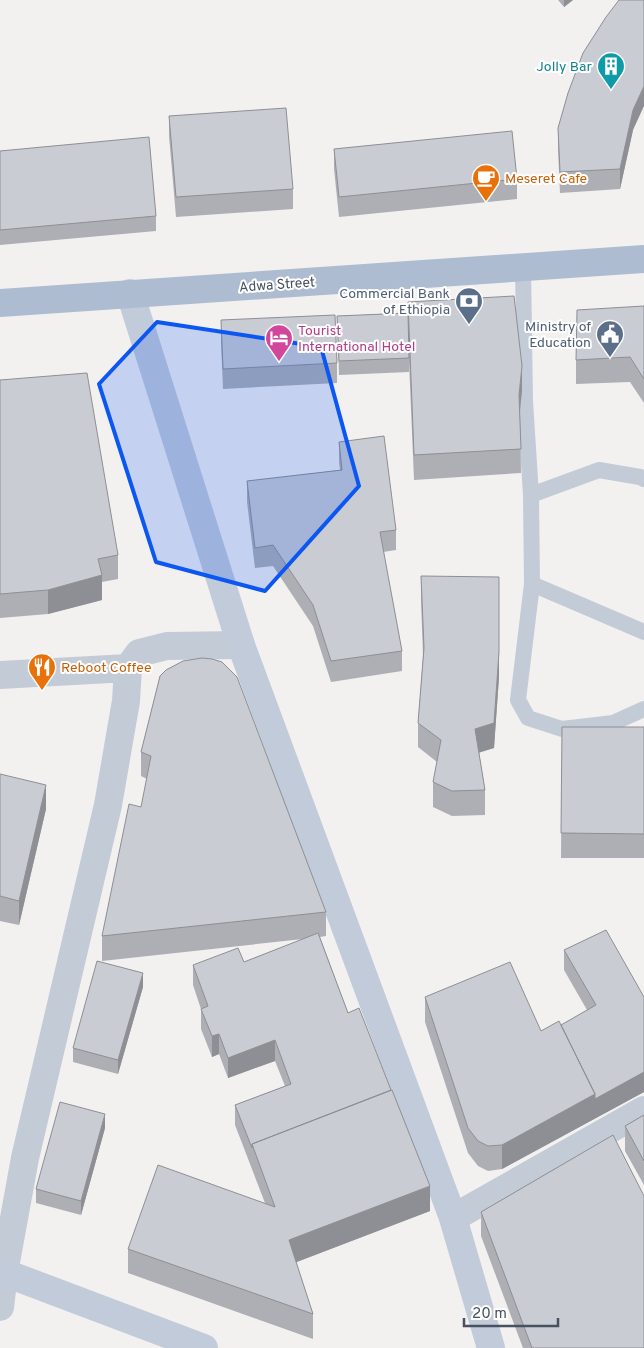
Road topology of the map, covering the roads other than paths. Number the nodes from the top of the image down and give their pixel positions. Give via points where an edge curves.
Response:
1 (644, 259) edge
2 (523, 267) junction
3 (130, 294) junction
4 (0, 303) edge
5 (644, 479) edge
6 (531, 495) junction
7 (532, 584) junction
8 (644, 632) edge
9 (242, 645) junction
10 (128, 668) junction
11 (0, 675) edge
12 (644, 709) edge
13 (644, 1110) edge
14 (453, 1218) junction
15 (2, 1272) edge
16 (0, 1307) edge
17 (204, 1348) edge
18 (491, 1348) edge

1 - 2 main road, Adwa Street
2 - 3 main road, Adwa Street
2 - 6 lane via 525,401
3 - 4 main road, Adwa Street
3 - 9 street
5 - 6 lane via 599,470
6 - 7 lane
7 - 8 lane
7 - 12 lane via 518,700 528,718 562,729 613,723
9 - 10 street via 167,646 139,653
9 - 14 street
10 - 11 street
10 - 15 street via 126,701 108,805 25,1158
13 - 14 street
14 - 18 street
15 - 16 street
15 - 17 street

